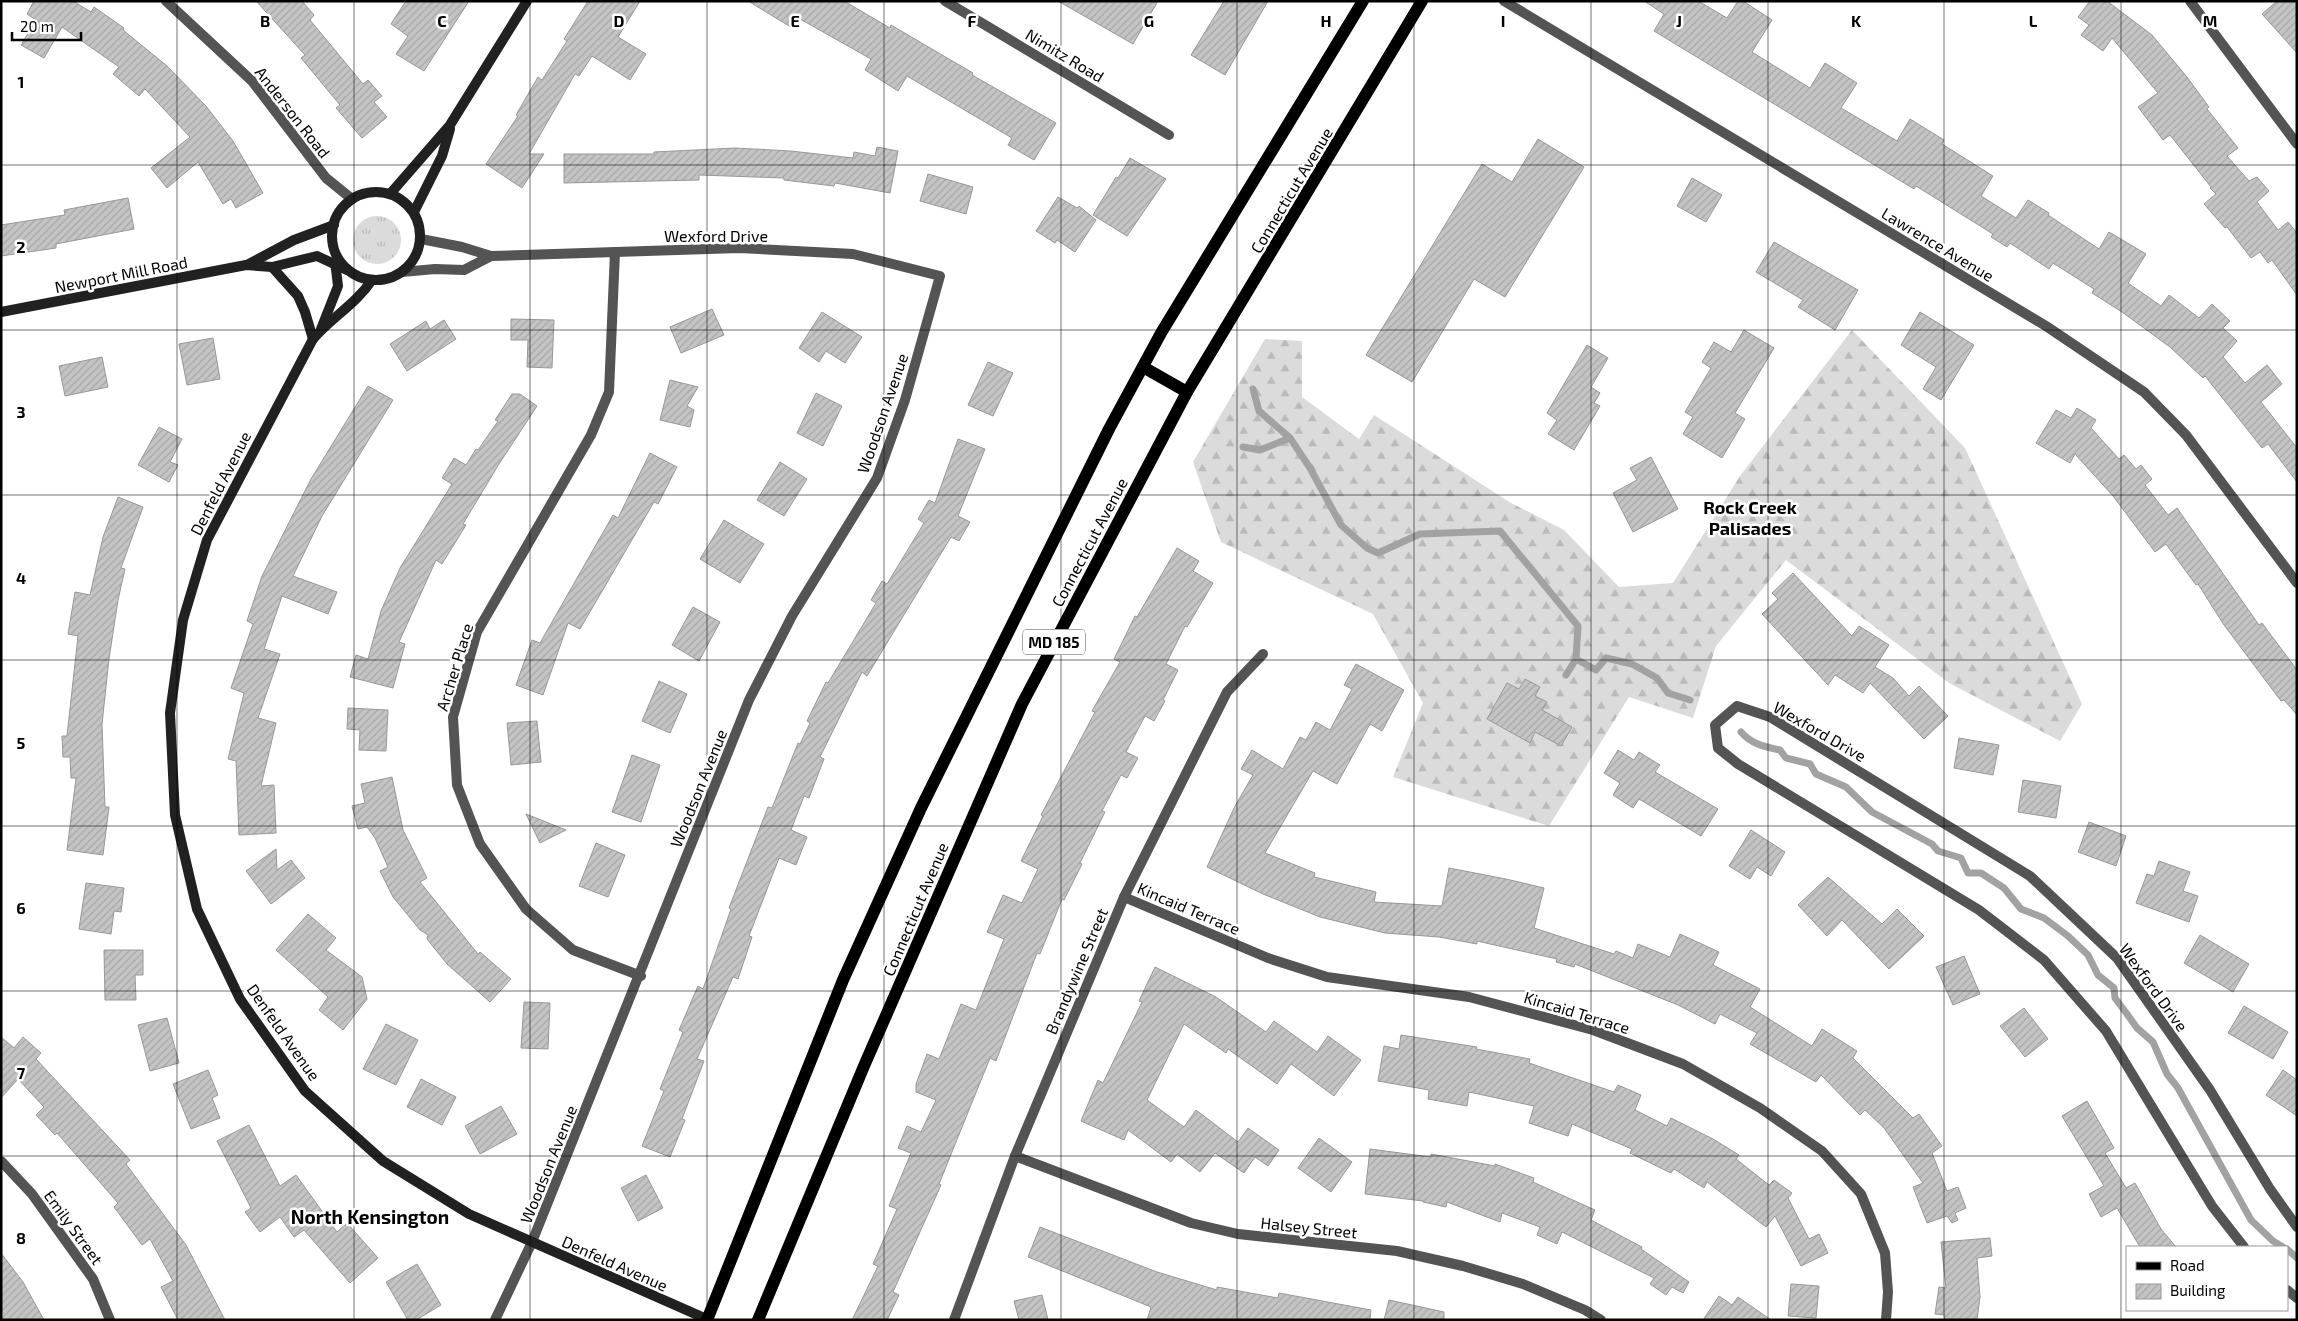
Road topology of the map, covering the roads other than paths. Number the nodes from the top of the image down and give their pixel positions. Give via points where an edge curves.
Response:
1 (166, 1) edge
2 (526, 1) edge
3 (946, 1) edge
4 (1363, 1) edge
5 (1422, 1) edge
6 (1504, 1) edge
7 (2190, 1) edge
8 (450, 125) junction
9 (1169, 135) dead end
10 (2297, 144) edge
11 (390, 194) junction
12 (352, 199) junction
13 (414, 212) junction
14 (334, 225) junction
15 (420, 239) junction
16 (334, 248) junction
17 (615, 252) junction
18 (491, 256) junction
19 (336, 264) junction
20 (246, 265) junction
21 (272, 267) junction
22 (347, 270) junction
23 (402, 272) junction
24 (940, 276) joint
25 (372, 280) junction
26 (1, 312) edge
27 (321, 329) junction
28 (312, 339) junction
29 (1142, 367) junction
30 (1187, 392) junction
31 (2297, 582) edge
32 (1263, 654) dead end
33 (1124, 897) junction
34 (640, 976) junction
35 (1015, 1156) junction
36 (1, 1161) edge
37 (2297, 1227) edge
38 (532, 1242) junction
39 (2243, 1246) edge
40 (110, 1320) edge
41 (496, 1320) edge
42 (708, 1320) edge
43 (758, 1320) edge
44 (954, 1320) edge
45 (1601, 1320) edge
46 (1886, 1320) edge

1 - 12 street, Anderson Road via 252,81 326,178
2 - 8 street
3 - 9 street, Nimitz Road
4 - 29 main road, Connecticut Avenue / MD 185
5 - 30 main road, Connecticut Avenue / MD 185
6 - 31 street, Lawrence Avenue via 2046,326 2144,392 2186,435
7 - 10 street
8 - 11 street
8 - 13 street via 442,156
11 - 12 street via 377,192
11 - 13 street
12 - 14 street via 344,206
13 - 15 street
14 - 16 street
14 - 20 street, Newport Mill Road via 294,240
15 - 18 street, Wexford Drive
15 - 23 street via 418,252
16 - 19 street, Denfeld Avenue
16 - 22 street
17 - 18 street, Wexford Drive
17 - 24 street, Wexford Drive via 739,248 853,254
17 - 34 street, Archer Place via 608,392 591,435 477,632 453,717 456,784 480,844 526,909 573,950
18 - 23 street, Wexford Drive via 464,270
19 - 21 street, Newport Mill Road via 317,256
19 - 22 street, Newport Mill Road
19 - 27 street, Denfeld Avenue via 338,286
20 - 21 street, Newport Mill Road
20 - 26 street, Newport Mill Road
21 - 28 street via 298,296 306,312
22 - 25 street
23 - 25 street via 383,280
24 - 34 street, Woodson Avenue via 905,400 877,478 792,616 749,700
25 - 27 street, Denfeld Avenue via 343,313
27 - 28 street, Denfeld Avenue
28 - 38 street, Denfeld Avenue via 207,540 183,620 170,713 175,815 197,908 240,999 305,1091 384,1161 469,1214
29 - 30 main road
29 - 42 main road, Connecticut Avenue / MD 185 via 918,816 843,980
30 - 43 main road, Connecticut Avenue / MD 185 via 1022,704 864,1066
32 - 33 street, Brandywine Street via 1227,692
33 - 35 street, Brandywine Street
33 - 46 street, Kincaid Terrace via 1268,958 1327,977 1478,1000 1593,1030 1682,1064 1760,1108 1822,1150 1861,1194 1884,1253 1888,1292
34 - 38 street, Woodson Avenue
35 - 44 street, Brandywine Street
35 - 45 street, Halsey Street via 1191,1223 1238,1234 1397,1252 1463,1266 1523,1284
36 - 40 street, Emily Street via 32,1194 93,1279
37 - 39 street, Wexford Drive via 2210,1090 2117,958 2030,876 1770,717 1737,706 1715,725 1718,748 1738,764 1979,910 2044,960 2106,1031 2212,1206
38 - 41 street, Woodson Avenue
38 - 42 street, Denfeld Avenue

